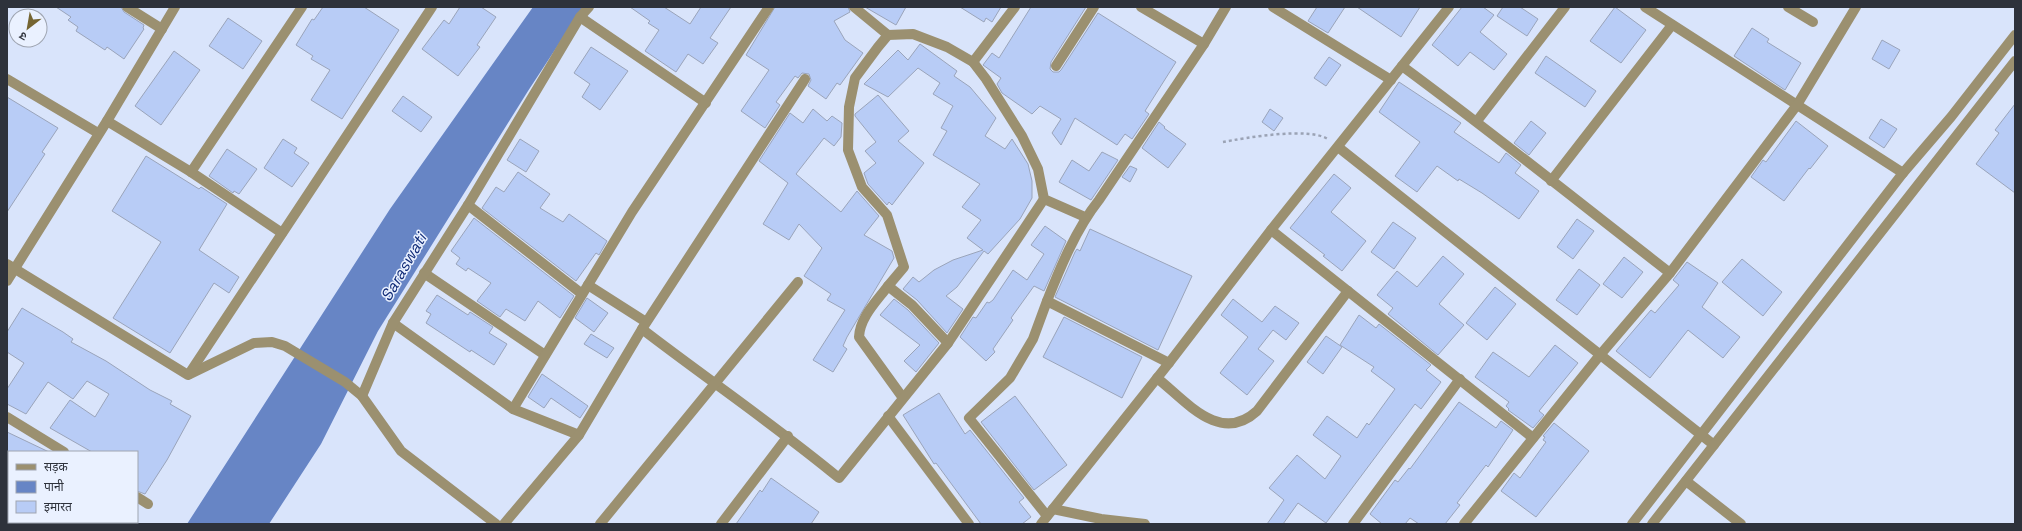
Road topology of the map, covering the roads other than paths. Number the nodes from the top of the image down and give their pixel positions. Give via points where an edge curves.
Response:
1 (127, 7) edge
2 (175, 7) edge
3 (302, 7) edge
4 (432, 7) edge
5 (588, 7) edge
6 (769, 7) edge
7 (854, 7) edge
8 (1014, 7) edge
9 (1094, 7) edge
10 (1141, 7) edge
11 (1226, 7) edge
12 (1273, 7) edge
13 (1449, 7) edge
14 (1565, 7) edge
15 (1644, 7) edge
16 (1788, 7) edge
17 (1856, 7) edge
18 (580, 17) junction
19 (1813, 22) dead end
20 (1672, 25) junction
21 (162, 29) junction
22 (2015, 35) edge
23 (888, 36) junction
24 (1204, 44) junction
25 (2015, 61) edge
26 (973, 62) junction
27 (1056, 66) dead end
28 (1402, 66) junction
29 (7, 79) edge
30 (805, 79) dead end
31 (1391, 80) junction
32 (706, 103) junction
33 (1797, 105) junction
34 (107, 121) junction
35 (1477, 121) junction
36 (98, 133) junction
37 (1338, 148) junction
38 (191, 172) junction
39 (1903, 173) junction
40 (1551, 181) junction
41 (1044, 199) junction
42 (468, 205) junction
43 (1085, 217) junction
44 (1271, 230) junction
45 (282, 233) junction
46 (11, 267) edge
47 (1670, 272) junction
48 (424, 273) junction
49 (7, 281) edge
50 (798, 282) dead end
51 (588, 285) junction
52 (888, 286) junction
53 (1348, 291) junction
54 (582, 294) junction
55 (1047, 302) junction
56 (393, 323) junction
57 (644, 325) junction
58 (948, 343) junction
59 (545, 355) junction
60 (1600, 355) junction
61 (1169, 363) junction
62 (188, 376) junction
63 (1157, 378) junction
64 (1460, 379) junction
65 (714, 384) junction
66 (362, 396) junction
67 (903, 398) junction
68 (513, 409) junction
69 (888, 416) junction
70 (7, 417) edge
71 (1702, 434) junction
72 (579, 435) junction
73 (788, 436) junction
74 (1533, 438) junction
75 (1714, 445) junction
76 (62, 451) edge
77 (1686, 481) junction
78 (138, 498) edge
79 (148, 504) dead end
80 (1047, 516) edge
81 (496, 524) edge
82 (504, 524) edge
83 (600, 524) edge
84 (720, 524) edge
85 (968, 524) edge
86 (1146, 524) edge
87 (1353, 524) edge
88 (1464, 524) edge
89 (1632, 524) edge
90 (1652, 524) edge
91 (1741, 524) edge

1 - 21 street
2 - 21 street
3 - 38 street
4 - 45 street
5 - 18 street
6 - 32 street
7 - 23 street
8 - 26 street
9 - 27 street
10 - 24 street
11 - 24 street
12 - 31 street
13 - 28 street
14 - 35 street
15 - 20 street
16 - 19 street
17 - 33 street
18 - 32 street
18 - 42 street
20 - 33 street
20 - 40 street
21 - 34 street
22 - 39 street
23 - 26 street via 913,34 947,47
23 - 52 street via 855,78 849,106 848,150 862,187 888,215 904,267
24 - 43 street
25 - 75 street
26 - 41 street via 1022,136 1038,169
28 - 31 street
28 - 35 street
29 - 36 street
30 - 57 street
31 - 37 street
32 - 51 street via 632,212
33 - 39 street
33 - 47 street
34 - 36 street
34 - 38 street
35 - 40 street
36 - 46 street
37 - 44 street
37 - 60 street
38 - 45 street
39 - 71 street
40 - 47 street
41 - 43 street
41 - 58 street
42 - 48 street
42 - 54 street
43 - 55 street
44 - 53 street
44 - 61 street
45 - 62 street
46 - 49 street
46 - 62 street
47 - 60 street
48 - 56 street
48 - 59 street
50 - 65 street
51 - 54 street
51 - 57 street
52 - 58 street via 912,305
52 - 67 street via 859,327 859,337
53 - 63 street via 1249,419 1239,423 1218,423 1199,413
53 - 64 street
54 - 59 street
55 - 61 street
55 - 80 street via 1032,339 1010,378 969,418
56 - 66 street
56 - 68 street
57 - 65 street
57 - 72 street
58 - 67 street
59 - 68 street
60 - 71 street
60 - 74 street
61 - 63 street
62 - 66 street via 254,343 272,342 285,346 345,382
63 - 80 street
64 - 74 street
64 - 87 street
65 - 73 street
65 - 83 street
66 - 81 street via 401,451
67 - 69 street
68 - 72 street
69 - 73 street via 839,478
69 - 85 street
70 - 76 street
71 - 75 street
71 - 89 street
72 - 82 street
73 - 84 street
74 - 88 street
75 - 77 street
77 - 90 street
77 - 91 street
78 - 79 street
80 - 86 street

